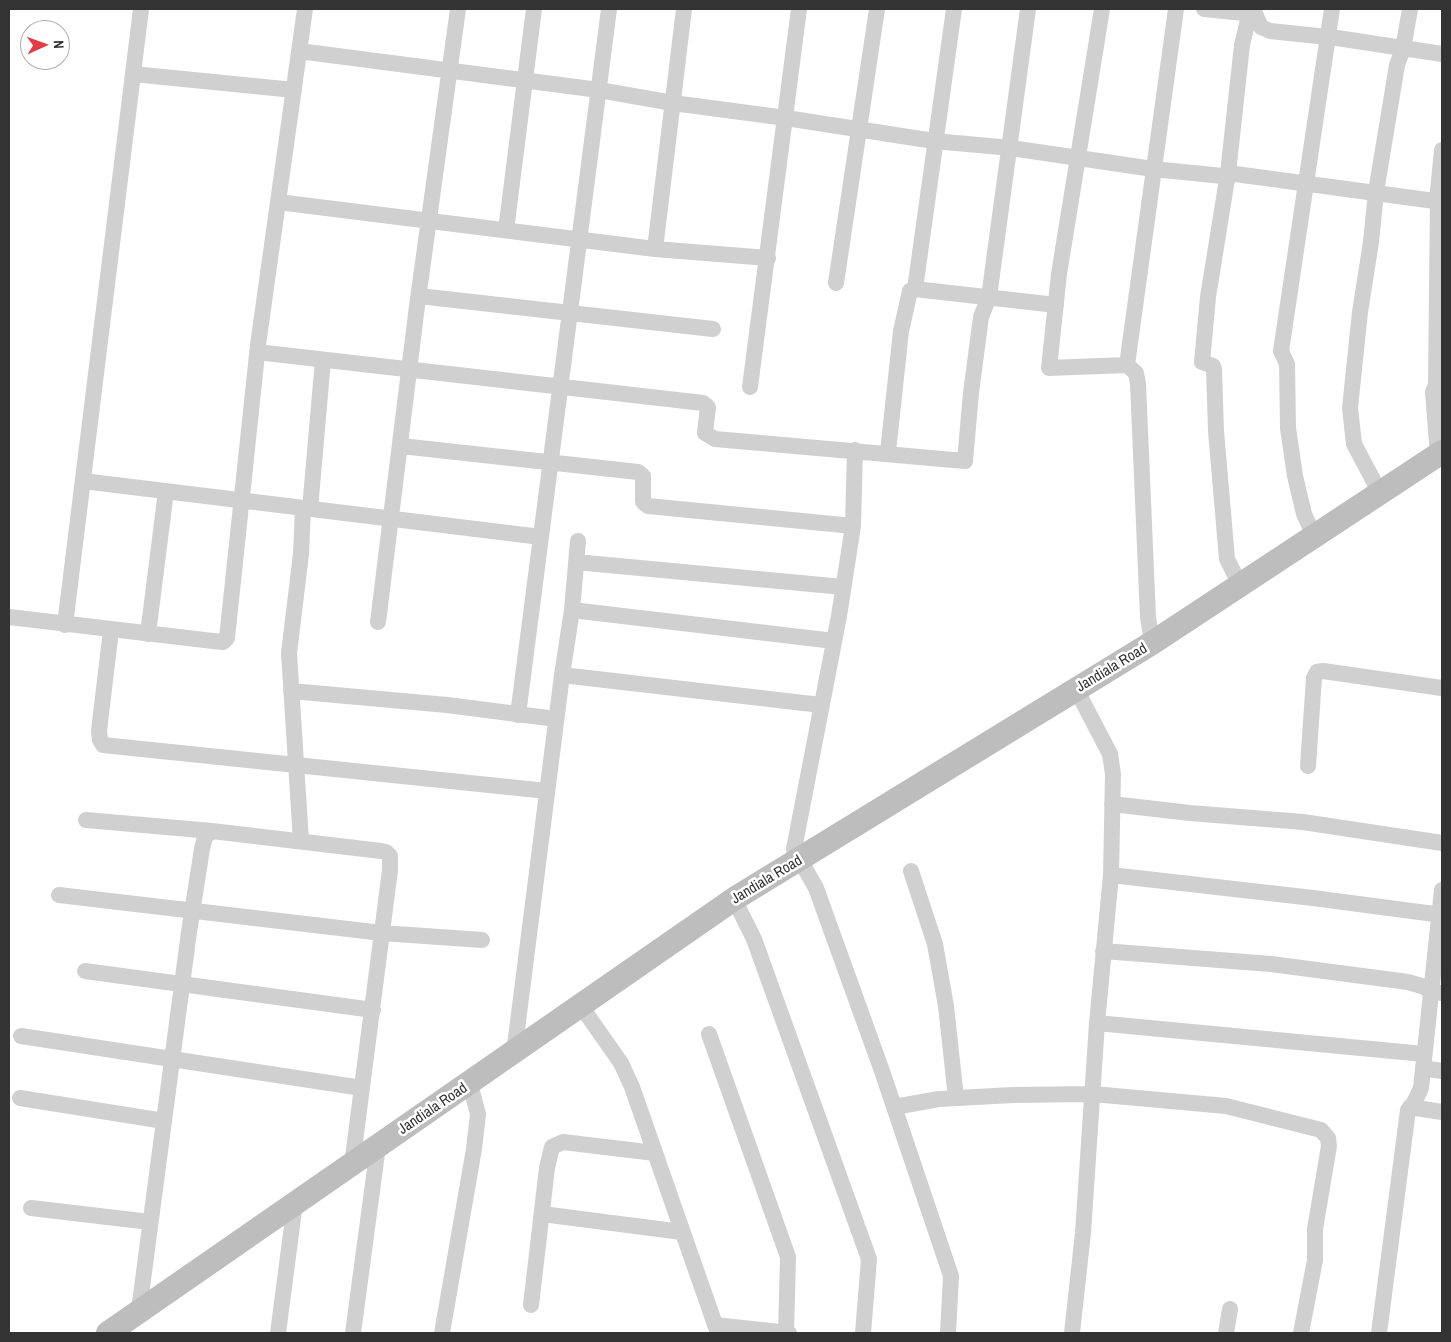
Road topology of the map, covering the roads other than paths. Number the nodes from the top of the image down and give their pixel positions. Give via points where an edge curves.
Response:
1 (141, 9) edge
2 (305, 9) edge
3 (458, 9) edge
4 (534, 9) edge
5 (609, 9) edge
6 (684, 9) edge
7 (800, 9) edge
8 (877, 9) edge
9 (954, 9) edge
10 (1028, 9) edge
11 (1102, 9) edge
12 (1176, 9) edge
13 (1204, 9) edge
14 (1332, 9) edge
15 (1410, 9) edge
16 (1254, 11) edge
17 (1328, 37) junction
18 (1403, 48) junction
19 (299, 51) junction
20 (1442, 54) edge
21 (451, 72) junction
22 (133, 74) junction
23 (524, 81) junction
24 (294, 90) junction
25 (599, 90) junction
26 (673, 103) junction
27 (786, 118) junction
28 (861, 129) junction
29 (934, 141) junction
30 (1011, 148) junction
31 (1442, 150) edge
32 (1078, 158) junction
33 (1153, 169) junction
34 (1228, 173) junction
35 (1306, 183) junction
36 (1376, 192) junction
37 (1439, 201) edge
38 (278, 202) junction
39 (430, 221) junction
40 (506, 230) junction
41 (580, 240) junction
42 (654, 249) junction
43 (768, 258) junction
44 (836, 283) dead end
45 (915, 288) junction
46 (419, 296) junction
47 (989, 297) junction
48 (1056, 306) junction
49 (571, 313) junction
50 (713, 329) dead end
51 (257, 352) junction
52 (323, 360) junction
53 (1127, 365) junction
54 (410, 370) junction
55 (750, 387) dead end
56 (561, 388) junction
57 (401, 446) junction
58 (855, 450) junction
59 (888, 452) junction
60 (1440, 454) edge
61 (551, 461) junction
62 (83, 481) junction
63 (166, 491) junction
64 (1380, 493) junction
65 (242, 500) junction
66 (306, 508) junction
67 (391, 519) junction
68 (853, 526) junction
69 (1314, 536) junction
70 (541, 537) junction
71 (578, 541) dead end
72 (576, 562) junction
73 (1240, 585) junction
74 (843, 587) junction
75 (572, 610) junction
76 (9, 617) edge
77 (378, 622) dead end
78 (65, 624) junction
79 (111, 630) junction
80 (148, 634) junction
81 (834, 641) junction
82 (1152, 643) junction
83 (562, 675) junction
84 (1442, 688) edge
85 (1076, 689) junction
86 (291, 691) junction
87 (821, 705) junction
88 (518, 715) junction
89 (556, 719) junction
90 (296, 765) junction
91 (1308, 766) dead end
92 (547, 791) junction
93 (1112, 804) junction
94 (86, 820) dead end
95 (212, 831) junction
96 (301, 841) junction
97 (1442, 843) edge
98 (799, 860) junction
99 (911, 871) dead end
100 (1110, 875) junction
101 (1442, 890) edge
102 (59, 895) dead end
103 (734, 899) junction
104 (192, 911) junction
105 (1441, 915) edge
106 (382, 933) junction
107 (482, 940) dead end
108 (1104, 951) junction
109 (86, 971) dead end
110 (182, 984) junction
111 (1436, 992) edge
112 (581, 1006) junction
113 (372, 1010) junction
114 (1097, 1023) junction
115 (709, 1034) dead end
116 (21, 1036) dead end
117 (514, 1053) junction
118 (172, 1059) junction
119 (1423, 1061) junction
120 (1442, 1071) edge
121 (470, 1084) junction
122 (362, 1088) junction
123 (1093, 1094) junction
124 (20, 1098) dead end
125 (956, 1098) junction
126 (894, 1107) junction
127 (1410, 1107) junction
128 (1442, 1112) edge
129 (164, 1120) junction
130 (378, 1146) junction
131 (655, 1153) junction
132 (352, 1165) junction
133 (295, 1202) junction
134 (31, 1208) dead end
135 (542, 1214) junction
136 (150, 1222) junction
137 (682, 1232) junction
138 (531, 1305) dead end
139 (1230, 1309) dead end
140 (139, 1310) junction
141 (716, 1329) edge
142 (108, 1333) edge
143 (278, 1333) edge
144 (353, 1333) edge
145 (442, 1333) edge
146 (786, 1333) edge
147 (790, 1333) edge
148 (863, 1333) edge
149 (948, 1333) edge
150 (1072, 1333) edge
151 (1226, 1333) edge
152 (1301, 1333) edge
153 (1379, 1333) edge

1 - 22 street
2 - 19 street
3 - 21 street
4 - 23 street
5 - 25 street
6 - 26 street
7 - 27 street
8 - 28 street
9 - 29 street
10 - 30 street
11 - 32 street
12 - 33 street
13 - 16 street
14 - 17 street
15 - 18 street
16 - 17 street via 1266,30
16 - 34 street via 1242,45
17 - 18 street
17 - 35 street
18 - 20 street
18 - 36 street via 1397,66
19 - 21 street
19 - 24 street
21 - 23 street
21 - 39 street
22 - 24 street
22 - 62 street
23 - 25 street
23 - 40 street
24 - 38 street
25 - 26 street
25 - 41 street
26 - 27 street
26 - 42 street
27 - 28 street
27 - 43 street
28 - 29 street
28 - 44 street
29 - 30 street
29 - 45 street
30 - 32 street
30 - 47 street
31 - 37 street
32 - 33 street
32 - 48 street
33 - 34 street via 1223,176
33 - 53 street
34 - 35 street
34 - 73 street via 1208,297 1202,362 1214,369 1227,559
35 - 36 street
35 - 69 street via 1281,351 1286,364 1288,428 1295,476 1304,514
36 - 37 street
36 - 64 street via 1353,367 1350,422 1354,444
37 - 60 street via 1434,392
38 - 39 street
38 - 51 street
39 - 40 street
39 - 46 street
40 - 41 street
41 - 42 street
41 - 49 street
42 - 43 street
43 - 55 street
45 - 47 street
45 - 59 street via 908,294 901,332
46 - 49 street
46 - 54 street
47 - 48 street
47 - 59 street via 981,317 965,460
48 - 53 street via 1049,368
49 - 50 street
49 - 56 street
51 - 52 street
51 - 65 street
52 - 54 street
52 - 66 street
53 - 82 street via 1136,373 1138,384 1148,617
54 - 56 street
54 - 57 street
56 - 58 street via 703,403 708,407 705,433 714,439
56 - 61 street
57 - 61 street
57 - 67 street
58 - 59 street
58 - 68 street
60 - 64 street, Jandiala Road
61 - 68 street via 638,472 643,476 643,502 648,506
61 - 70 street
62 - 63 street
62 - 78 street
63 - 65 street
63 - 80 street
64 - 69 street, Jandiala Road
65 - 66 street
65 - 80 street via 226,641
66 - 67 street
66 - 86 street via 289,653
67 - 70 street
67 - 77 street
68 - 74 street
69 - 73 street, Jandiala Road
70 - 88 street
71 - 72 street
72 - 74 street
72 - 75 street
73 - 82 street, Jandiala Road
74 - 81 street
75 - 81 street
75 - 83 street
76 - 78 street
78 - 79 street
79 - 80 street
79 - 90 street via 99,731 101,744
81 - 87 street
82 - 85 street, Jandiala Road
83 - 87 street
83 - 89 street
84 - 91 street via 1317,672
85 - 93 street via 1110,754
85 - 98 street, Jandiala Road
86 - 88 street
86 - 90 street
87 - 98 street via 794,849
88 - 89 street
89 - 92 street
90 - 92 street
90 - 96 street
92 - 117 street
93 - 97 street via 1303,822
93 - 100 street
94 - 95 street
95 - 96 street
95 - 104 street via 205,837
96 - 106 street via 386,852 390,856
98 - 103 street, Jandiala Road
98 - 126 street via 816,888
99 - 125 street via 935,944 946,1006
100 - 105 street
100 - 108 street
101 - 105 street
102 - 104 street
103 - 112 street, Jandiala Road
103 - 148 street via 754,939 868,1259
104 - 106 street
104 - 110 street
105 - 111 street
106 - 107 street
106 - 113 street
108 - 111 street via 1271,964 1408,982
108 - 114 street
109 - 110 street
110 - 113 street
110 - 118 street
111 - 119 street
112 - 117 street, Jandiala Road
112 - 131 street via 621,1063
113 - 122 street
114 - 119 street
114 - 123 street
115 - 146 street via 788,1257
116 - 118 street
117 - 121 street, Jandiala Road
118 - 122 street
118 - 129 street
119 - 120 street
119 - 127 street via 1418,1096
121 - 130 street, Jandiala Road
121 - 145 street via 478,1114
122 - 132 street
123 - 125 street
123 - 150 street
123 - 152 street via 1226,1106 1325,1133 1329,1146 1315,1229 1315,1260
124 - 129 street
125 - 126 street
126 - 149 street via 952,1276
127 - 128 street
127 - 153 street
129 - 136 street
130 - 132 street, Jandiala Road
130 - 144 street
131 - 135 street via 563,1142 555,1144 550,1154
131 - 137 street
132 - 133 street, Jandiala Road
133 - 140 street, Jandiala Road
133 - 143 street
134 - 136 street
135 - 137 street
135 - 138 street
136 - 140 street
137 - 141 street
139 - 151 street
140 - 142 street, Jandiala Road
141 - 146 street
146 - 147 street

